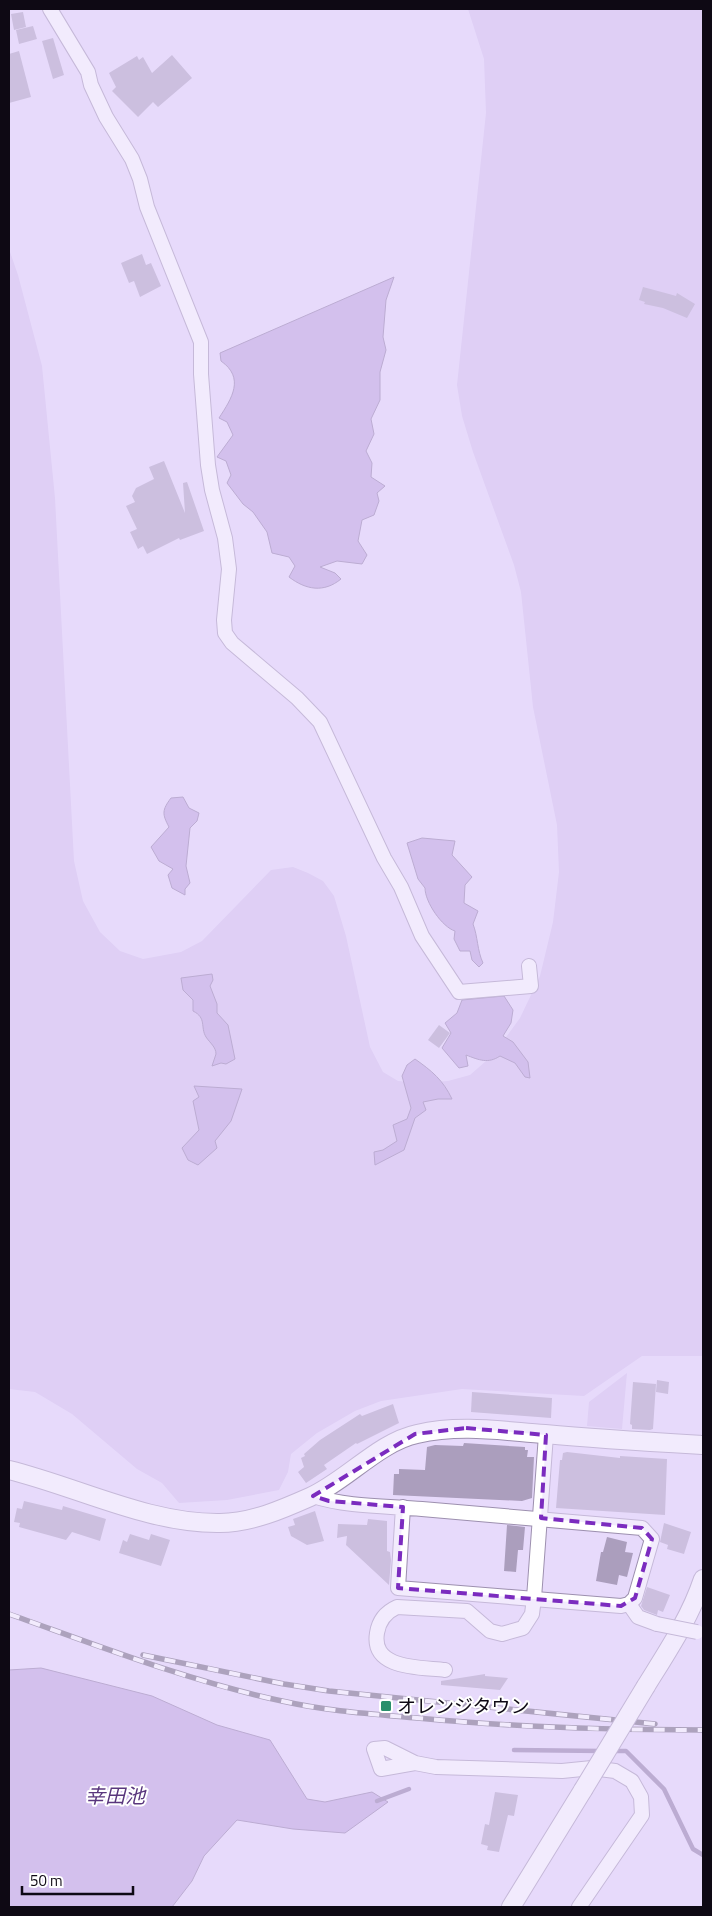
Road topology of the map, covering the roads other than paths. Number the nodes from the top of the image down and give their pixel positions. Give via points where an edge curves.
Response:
1 (50, 9) edge
2 (529, 966) dead end
3 (546, 1434) junction
4 (703, 1446) edge
5 (9, 1470) edge
6 (313, 1496) junction
7 (403, 1507) junction
8 (541, 1518) junction
9 (703, 1579) edge
10 (534, 1598) junction
11 (629, 1604) junction
12 (700, 1633) edge
13 (445, 1670) dead end
14 (414, 1763) dead end
15 (511, 1907) edge
16 (579, 1907) edge

1 - 2 street via 88,72 106,117 132,158 147,207 201,342 208,465 229,569 225,633 232,643 320,722 422,936 459,992 531,986
3 - 4 street
3 - 6 street via 466,1428 416,1434 396,1442
3 - 8 street
5 - 6 street via 139,1511 221,1523 259,1516
6 - 7 street via 329,1501
7 - 8 street
7 - 10 street via 398,1588
8 - 10 street
8 - 11 street via 642,1528 652,1539 634,1598
9 - 15 street, bridge via 678,1635
10 - 11 street via 621,1606
10 - 13 street via 532,1614 523,1628 502,1634 490,1631 467,1611 397,1606 388,1611 380,1622 377,1635 384,1658 396,1665
11 - 12 street, bridge via 638,1617
14 - 16 street via 436,1767 562,1771 592,1768 615,1771 632,1781 641,1797 642,1815

